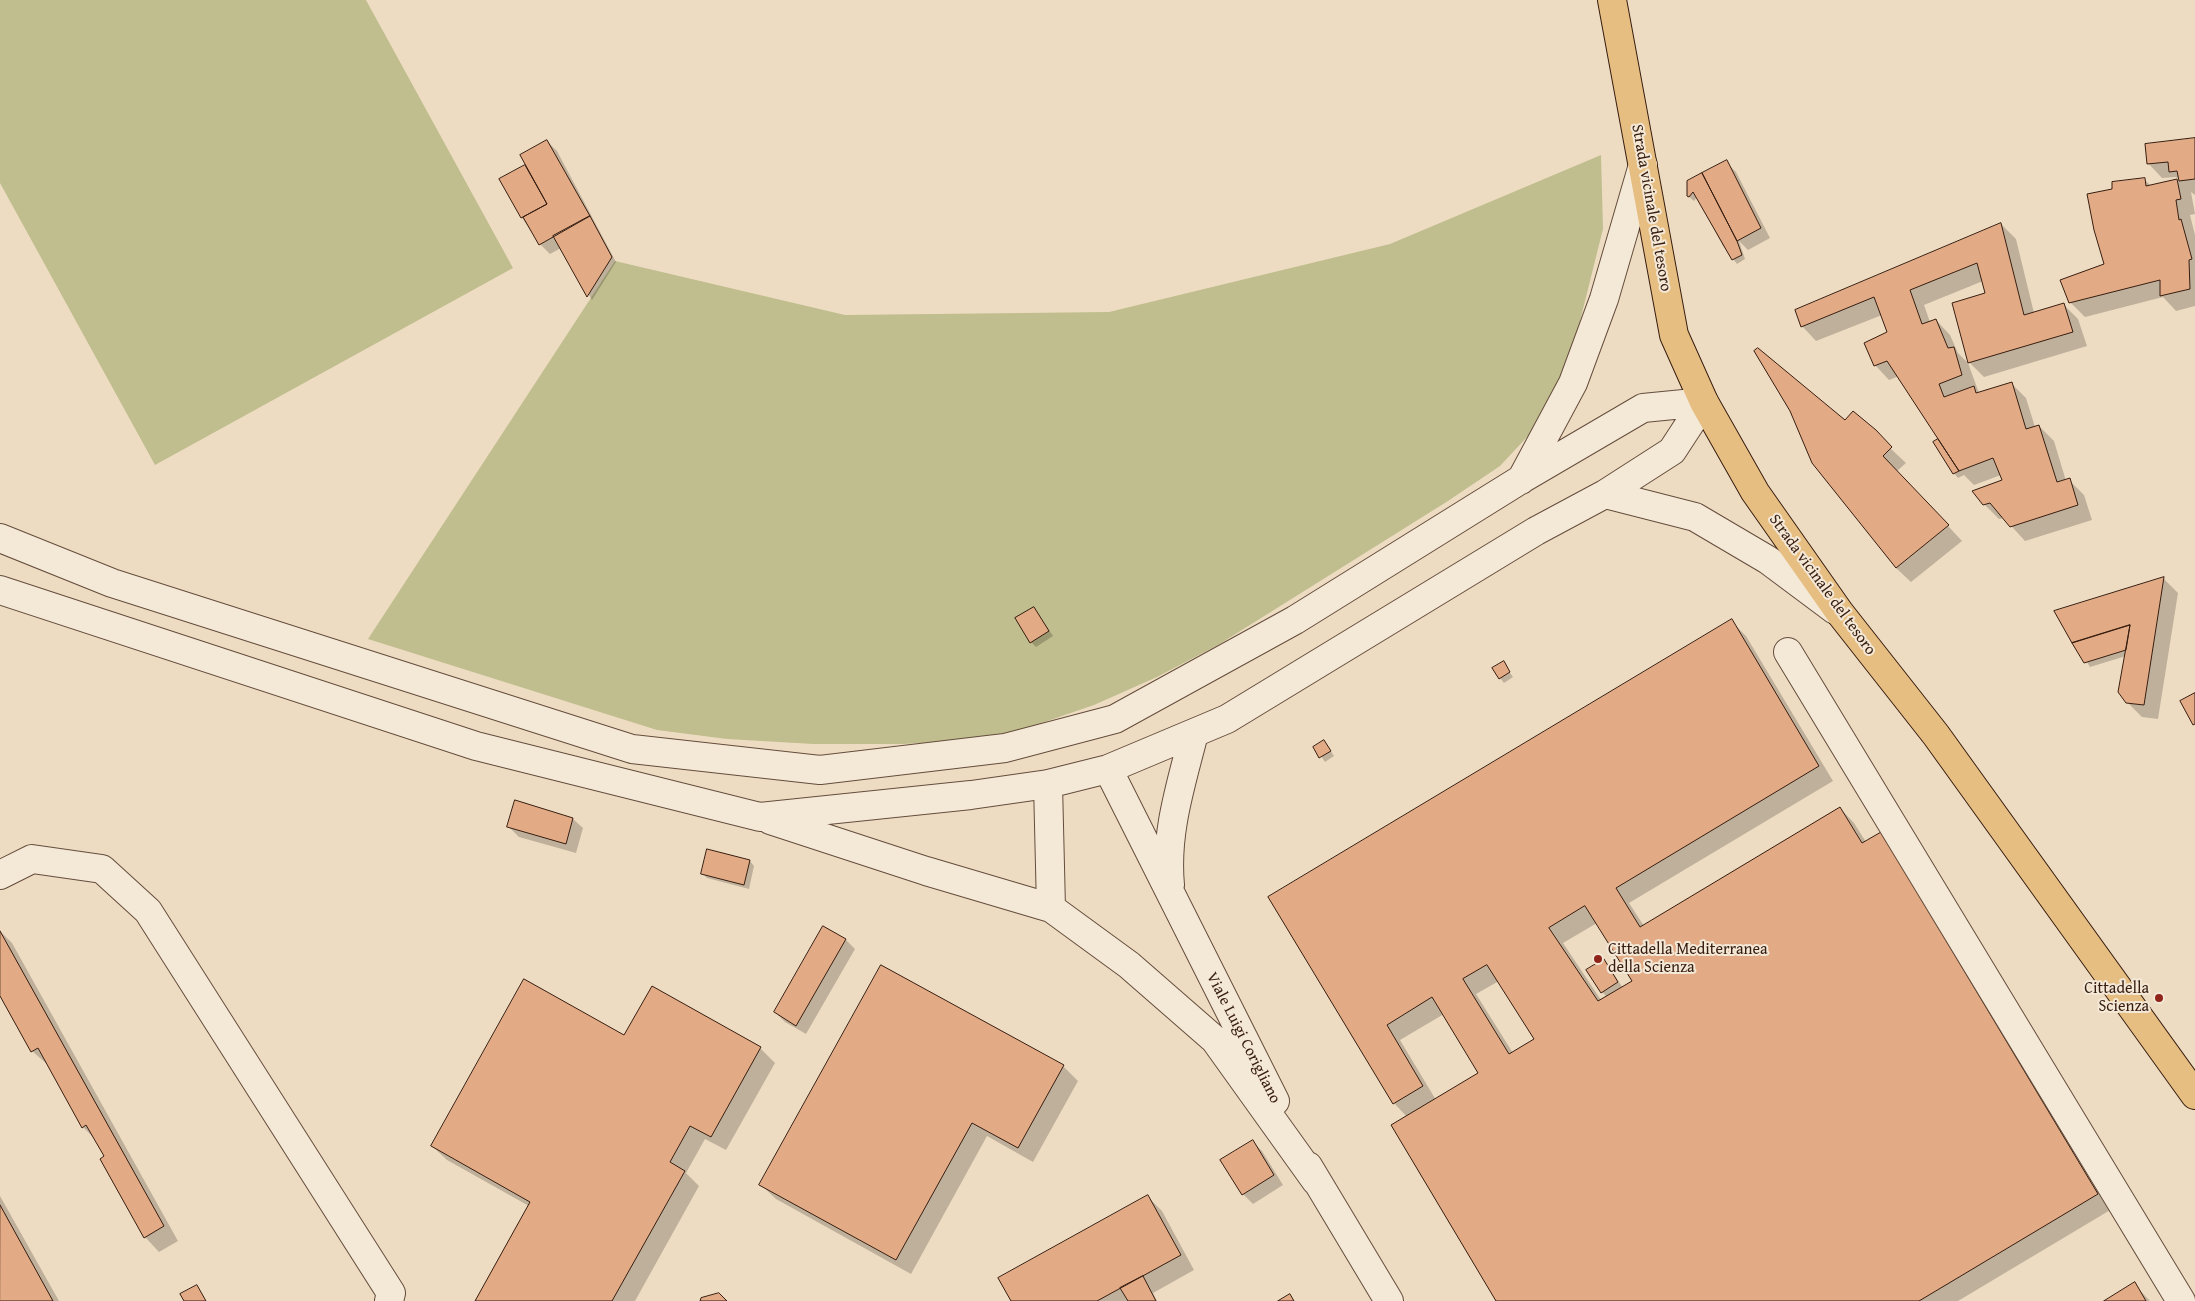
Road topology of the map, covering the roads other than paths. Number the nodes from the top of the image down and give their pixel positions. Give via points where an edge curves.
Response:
1 (1612, 0) edge
2 (1643, 165) junction
3 (1704, 402) junction
4 (1520, 480) junction
5 (1605, 494) junction
6 (0, 538) edge
7 (0, 590) edge
8 (1840, 613) junction
9 (1788, 652) dead end
10 (1194, 733) junction
11 (1108, 769) junction
12 (1048, 784) junction
13 (760, 817) junction
14 (0, 875) edge
15 (1170, 894) junction
16 (1051, 908) junction
17 (2195, 1095) edge
18 (1316, 1181) junction
19 (389, 1301) edge
20 (1389, 1301) edge
21 (2181, 1301) edge

1 - 2 main road, Strada vicinale del tesoro
2 - 3 main road, Strada vicinale del tesoro via 1674,335
2 - 4 street via 1604,299 1573,383
3 - 4 street via 1643,408
3 - 5 street via 1672,451
3 - 8 main road, Strada vicinale del tesoro via 1754,492
4 - 6 street via 1295,620 1115,719 1005,748 820,770 632,749 112,583
5 - 8 street via 1695,518 1768,560
5 - 10 street via 1536,531 1227,720
7 - 13 street via 476,746
8 - 17 main road, Strada vicinale del tesoro via 1936,735
9 - 21 street
10 - 11 street
10 - 15 street via 1169,832
11 - 12 street
11 - 15 street, Viale Luigi Corigliano
12 - 13 street
12 - 16 street
13 - 16 street
14 - 19 street via 32,859 102,869 148,911 391,1293
15 - 18 street, Viale Luigi Corigliano
16 - 18 street via 1129,964 1215,1040
18 - 20 street, Viale Luigi Corigliano

